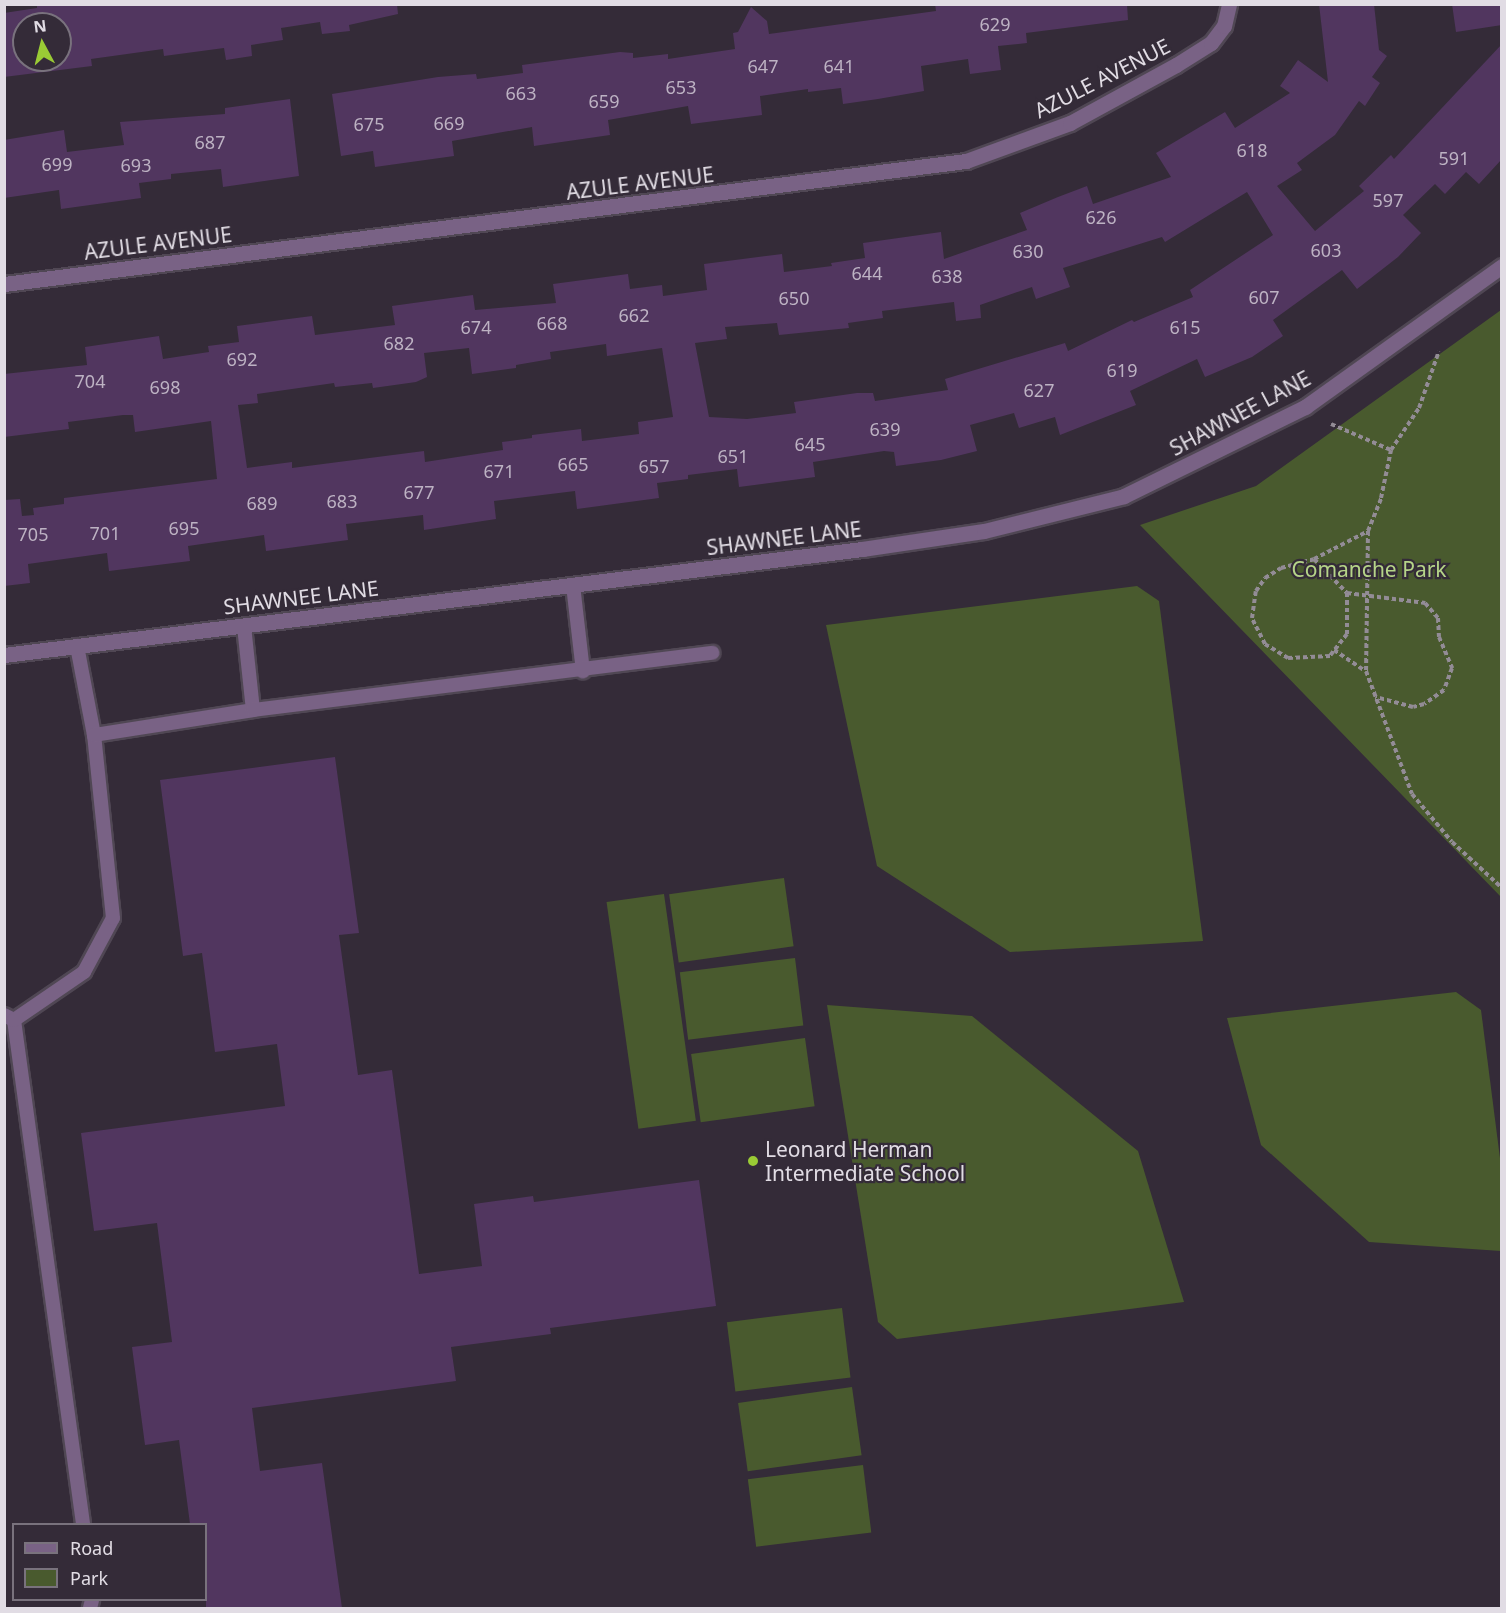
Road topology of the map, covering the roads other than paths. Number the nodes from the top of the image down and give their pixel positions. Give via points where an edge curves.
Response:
1 (1229, 4) edge
2 (1502, 266) edge
3 (4, 284) edge
4 (573, 585) junction
5 (244, 626) junction
6 (76, 646) junction
7 (712, 653) dead end
8 (4, 655) edge
9 (583, 671) junction
10 (253, 710) junction
11 (94, 735) junction
12 (9, 1017) edge
13 (83, 1523) edge

1 - 3 street, AZULE AVENUE via 1224,26 1211,43 1176,65 1070,123 966,161
2 - 4 street, SHAWNEE LANE via 1305,407 1124,496 984,531
4 - 5 street, SHAWNEE LANE
4 - 9 lane
5 - 6 street, SHAWNEE LANE
5 - 10 lane
6 - 8 street, SHAWNEE LANE
6 - 11 lane
7 - 9 lane
9 - 10 lane
10 - 11 lane
11 - 12 lane via 113,918 84,972
12 - 13 lane

